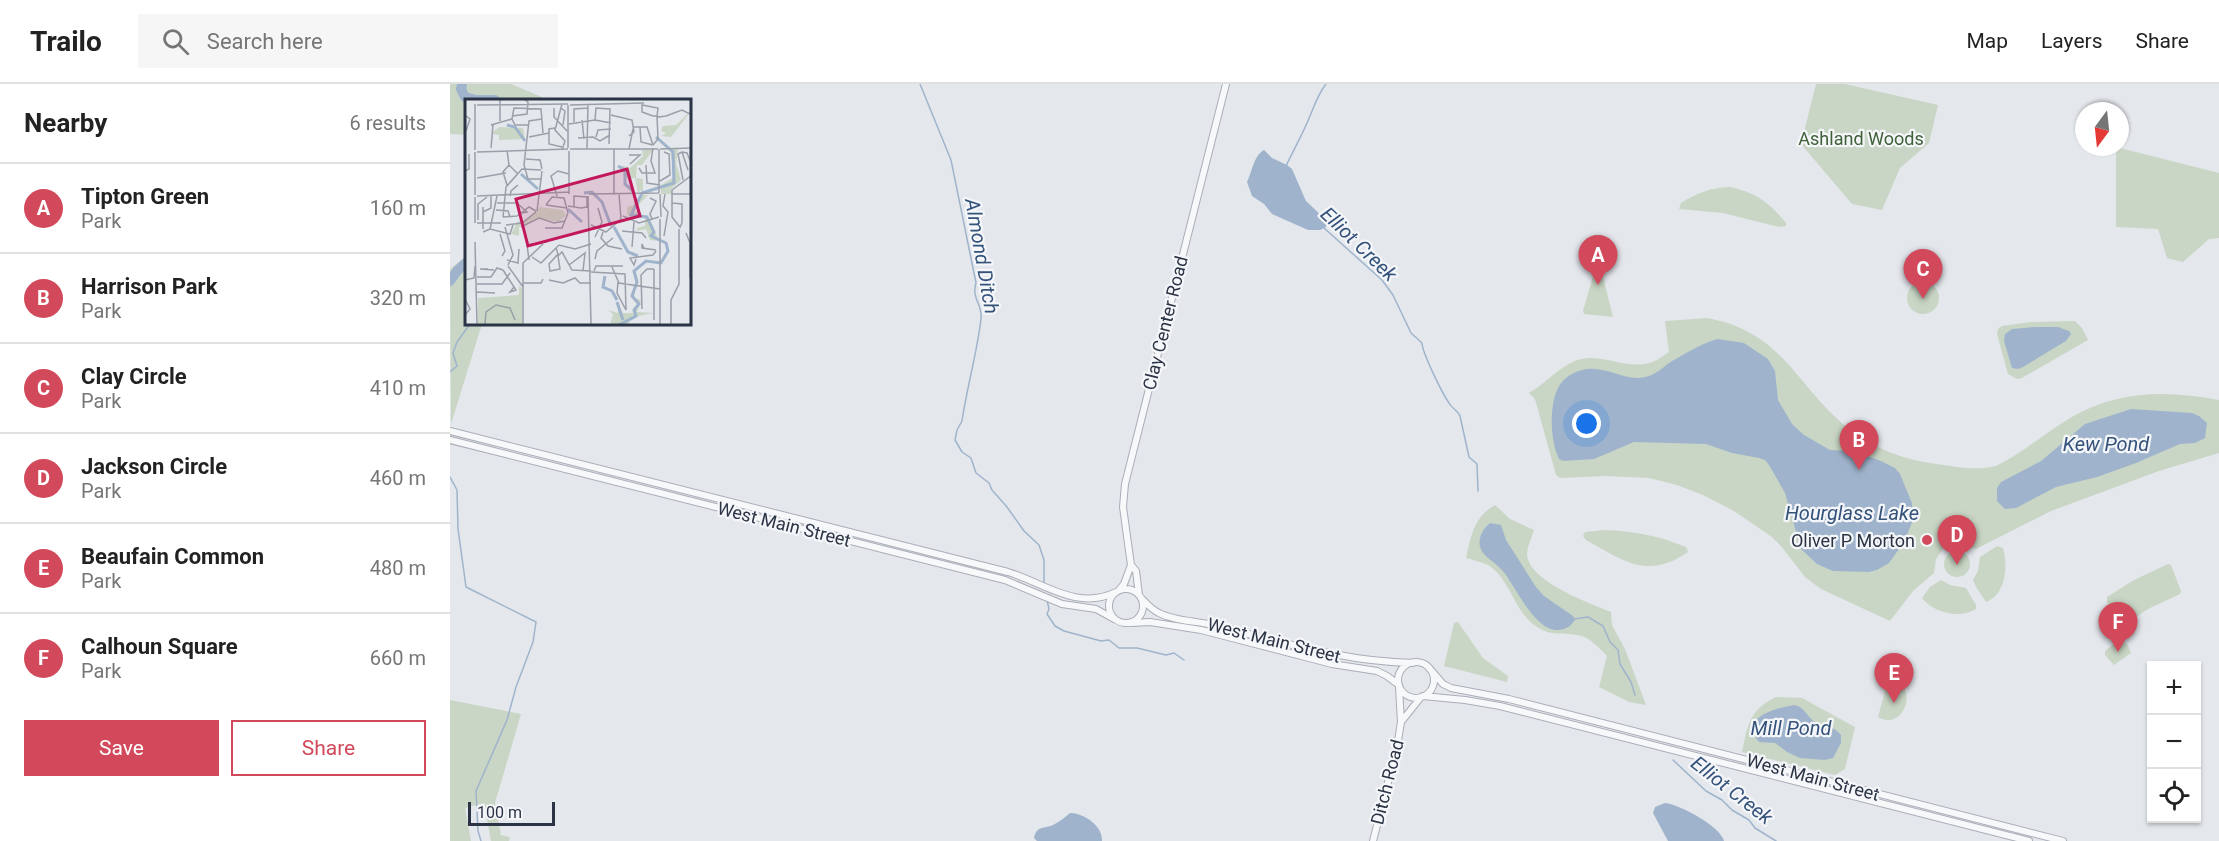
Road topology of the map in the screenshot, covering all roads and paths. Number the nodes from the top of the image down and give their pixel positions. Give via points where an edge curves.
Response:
1 (1226, 84) edge
2 (450, 431) edge
3 (450, 440) edge
4 (1131, 564) junction
5 (1117, 591) junction
6 (1140, 597) junction
7 (1114, 619) junction
8 (1131, 623) junction
9 (1413, 663) junction
10 (1429, 669) junction
11 (1399, 686) junction
12 (1422, 696) junction
13 (1401, 722) junction
14 (1372, 841) edge
15 (2029, 841) edge
16 (2063, 841) edge

1 - 4 street, Clay Center Road via 1125,484 1123,507
2 - 5 street, West Main Street via 1008,572 1082,599 1100,598
3 - 7 street, West Main Street via 1005,580 1056,602 1096,609
4 - 5 street
4 - 6 street, Clay Center Road
5 - 6 street via 1128,589
5 - 7 street via 1108,607
6 - 8 street via 1143,611
6 - 9 street, West Main Street via 1165,616 1340,656
7 - 8 street
8 - 11 street, West Main Street via 1150,622 1209,632 1377,671
9 - 10 street
9 - 11 street via 1399,673
10 - 12 street via 1433,684
10 - 16 street, West Main Street via 1455,689 1509,699
11 - 12 street via 1410,697
11 - 13 street, Ditch Road
12 - 13 street, Ditch Road
12 - 15 street, West Main Street via 1500,706
13 - 14 street, Ditch Road

